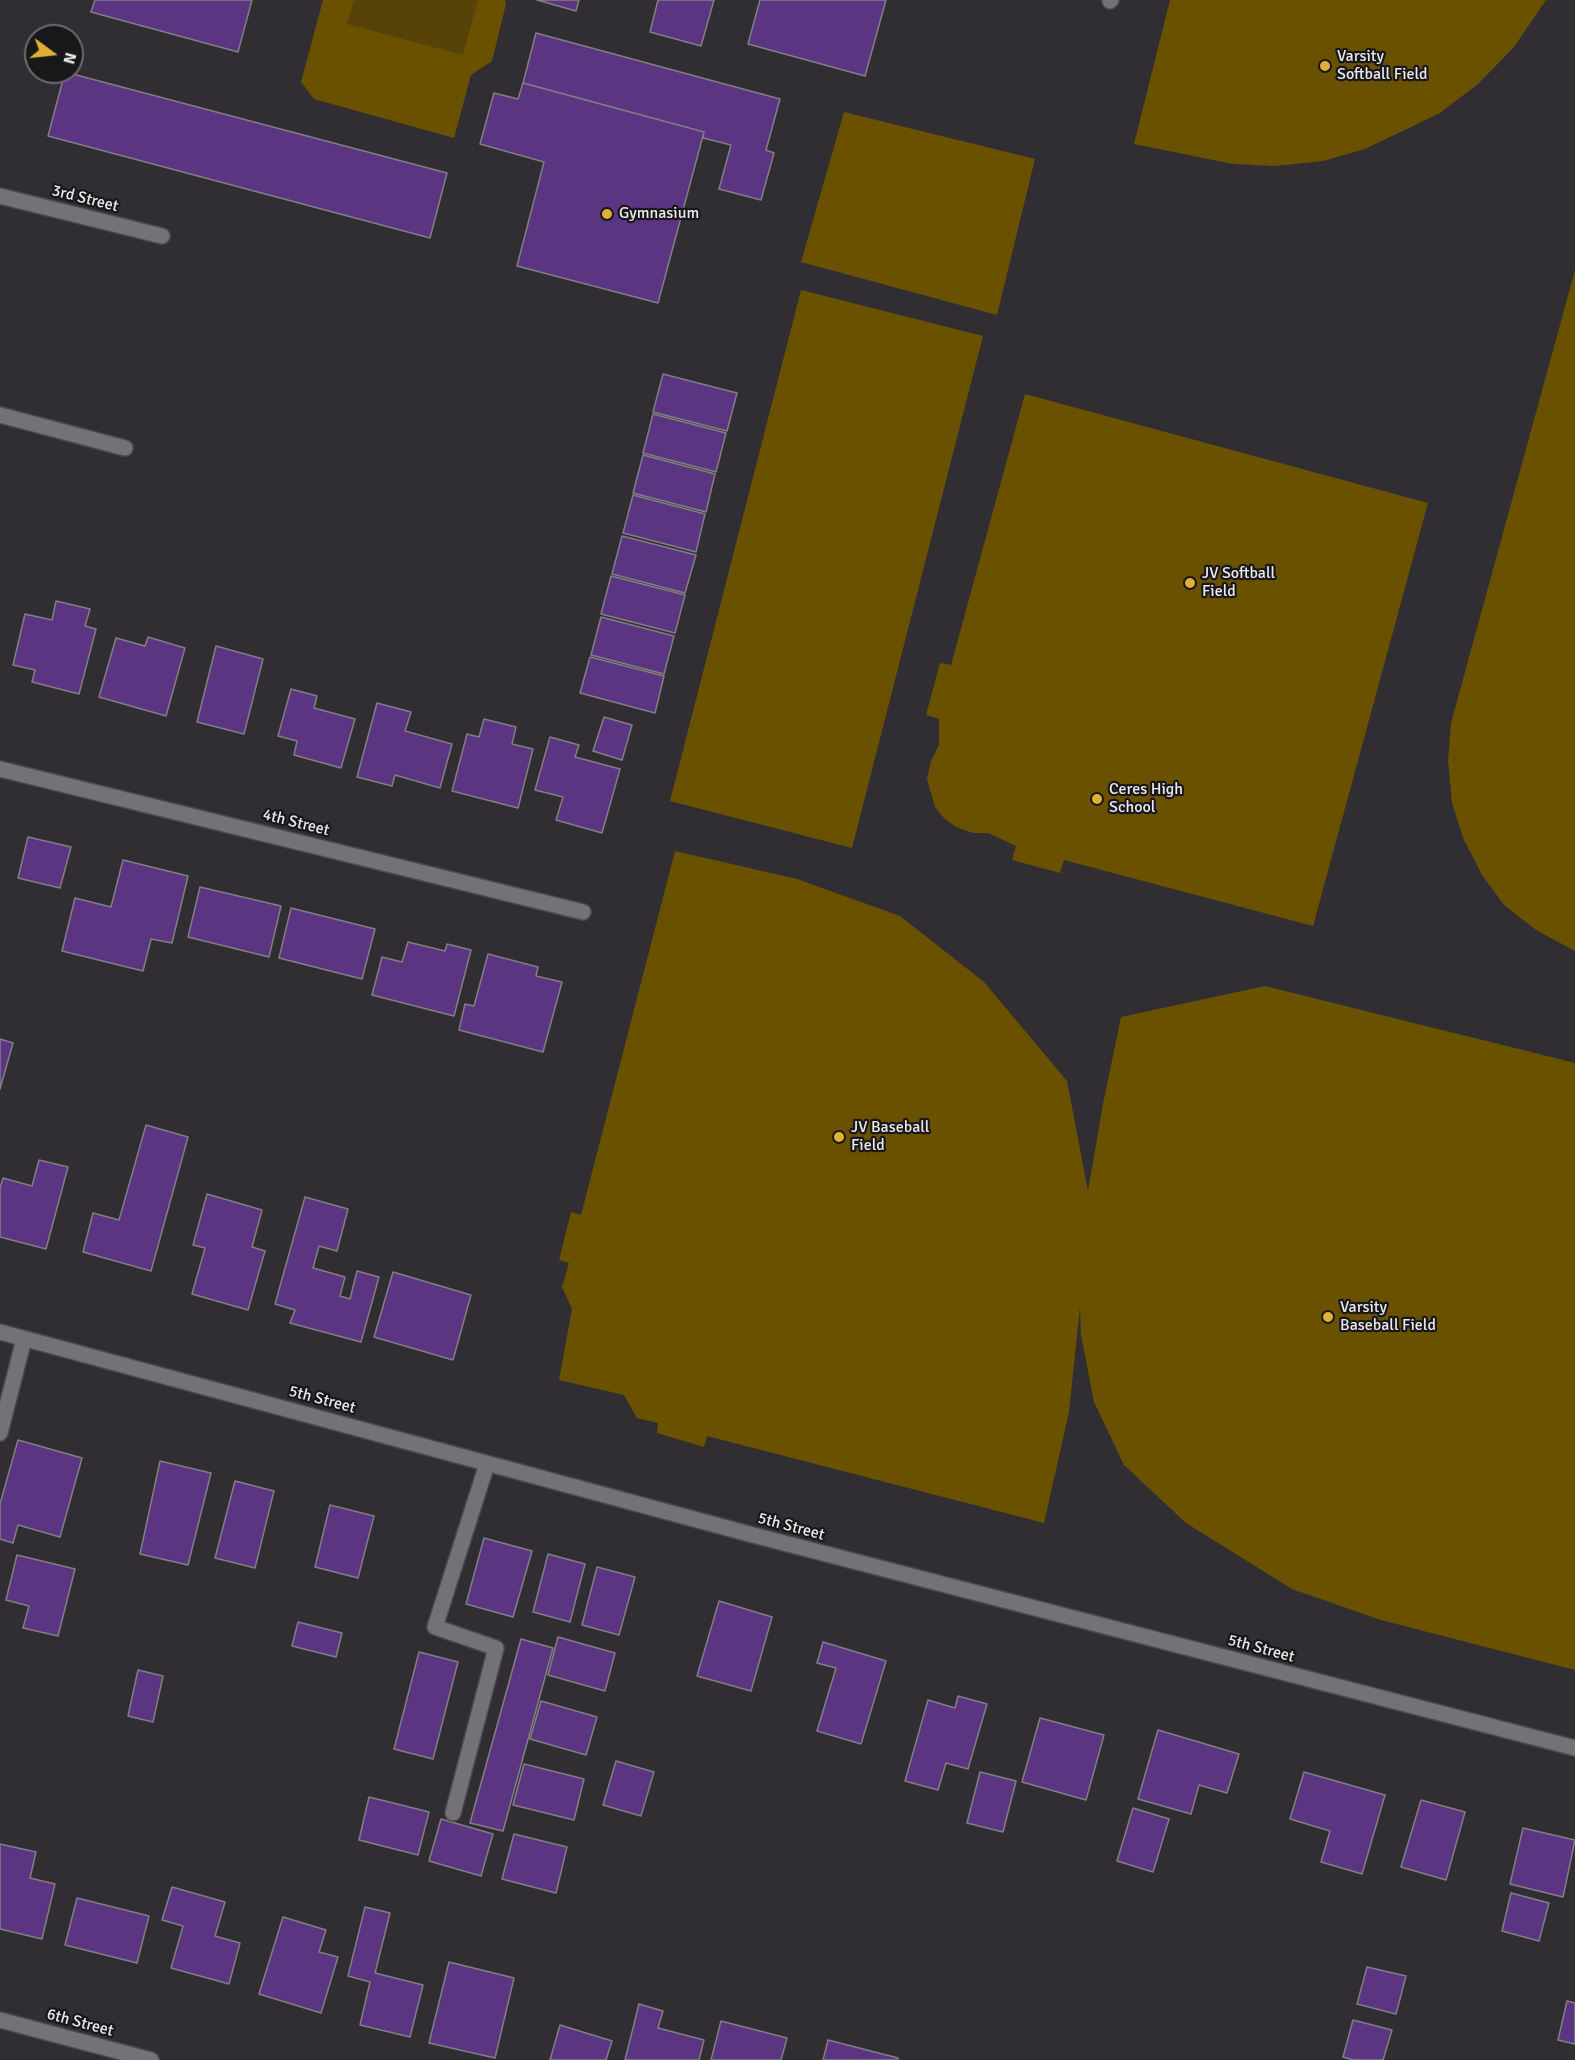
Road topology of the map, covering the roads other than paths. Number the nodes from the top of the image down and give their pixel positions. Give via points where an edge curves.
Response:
1 (0, 196) edge
2 (162, 236) dead end
3 (0, 415) edge
4 (125, 448) dead end
5 (0, 770) edge
6 (584, 912) dead end
7 (0, 1332) edge
8 (24, 1339) junction
9 (0, 1433) edge
10 (487, 1464) junction
11 (1575, 1748) edge
12 (453, 1813) dead end
13 (0, 2020) edge
14 (151, 2060) edge

1 - 2 street, 3rd Street
3 - 4 street
5 - 6 street, 4th Street
7 - 8 street, 5th Street
8 - 9 street
8 - 10 street, 5th Street
10 - 11 street, 5th Street
10 - 12 street via 435,1627 496,1648
13 - 14 street, 6th Street

